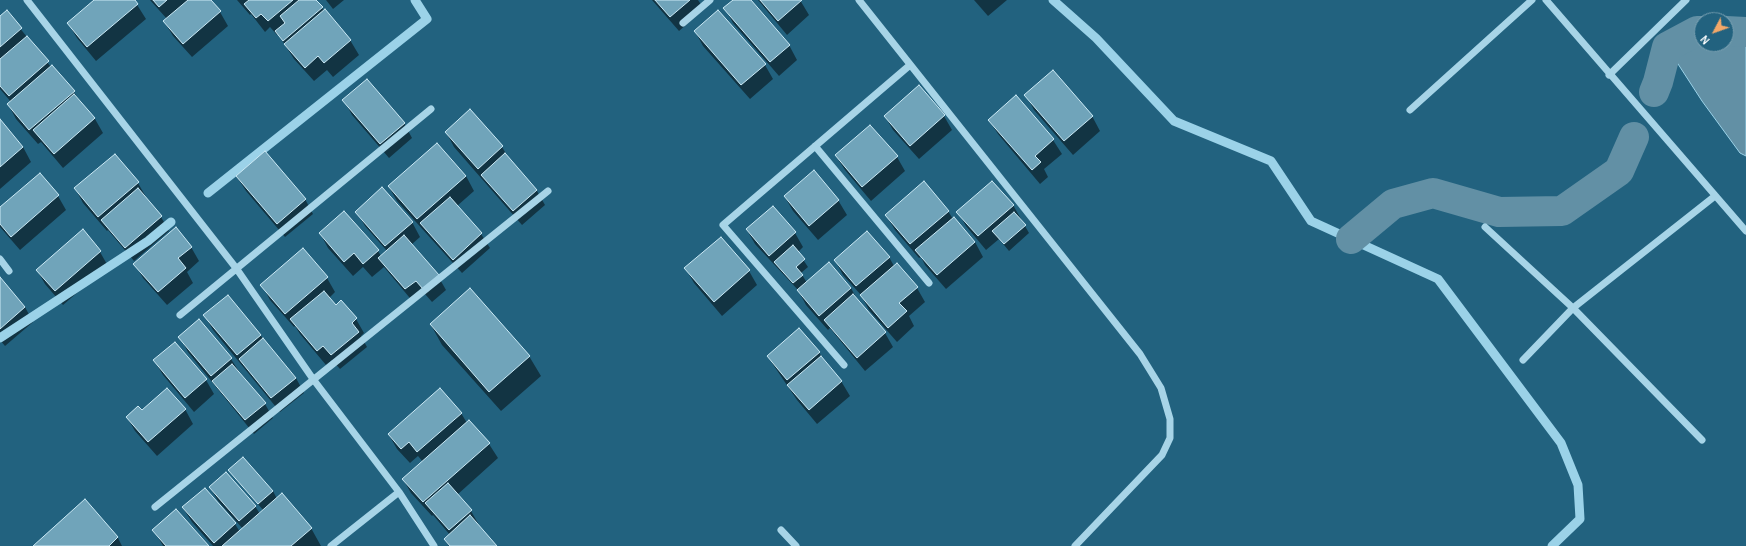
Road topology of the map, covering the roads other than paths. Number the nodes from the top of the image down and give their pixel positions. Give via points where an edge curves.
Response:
1 (27, 0) edge
2 (710, 0) edge
3 (859, 0) edge
4 (1532, 0) edge
5 (1546, 0) edge
6 (1686, 0) edge
7 (683, 23) dead end
8 (910, 65) junction
9 (1609, 75) junction
10 (432, 109) dead end
11 (1410, 110) dead end
12 (815, 146) junction
13 (548, 191) dead end
14 (1715, 196) junction
15 (1485, 227) dead end
16 (1746, 231) edge
17 (0, 259) edge
18 (236, 268) junction
19 (9, 271) dead end
20 (929, 284) dead end
21 (1573, 308) junction
22 (180, 315) dead end
23 (1523, 360) dead end
24 (844, 365) dead end
25 (313, 379) junction
26 (1702, 440) dead end
27 (398, 492) junction
28 (155, 507) dead end
29 (781, 530) dead end
30 (331, 546) edge
31 (434, 546) edge
32 (796, 546) edge
33 (1075, 546) edge

1 - 18 street
2 - 7 street
3 - 8 street
4 - 11 street
5 - 9 street
6 - 9 street
8 - 12 street
8 - 33 street via 1140,354 1161,388 1170,419 1170,438 1162,454
9 - 14 street
10 - 18 street
12 - 20 street
12 - 24 street via 723,225
13 - 25 street
14 - 16 street
14 - 21 street
15 - 21 street
17 - 19 street
18 - 22 street
18 - 25 street
21 - 23 street
21 - 26 street
25 - 27 street
25 - 28 street
27 - 30 street
27 - 31 street
29 - 32 street

